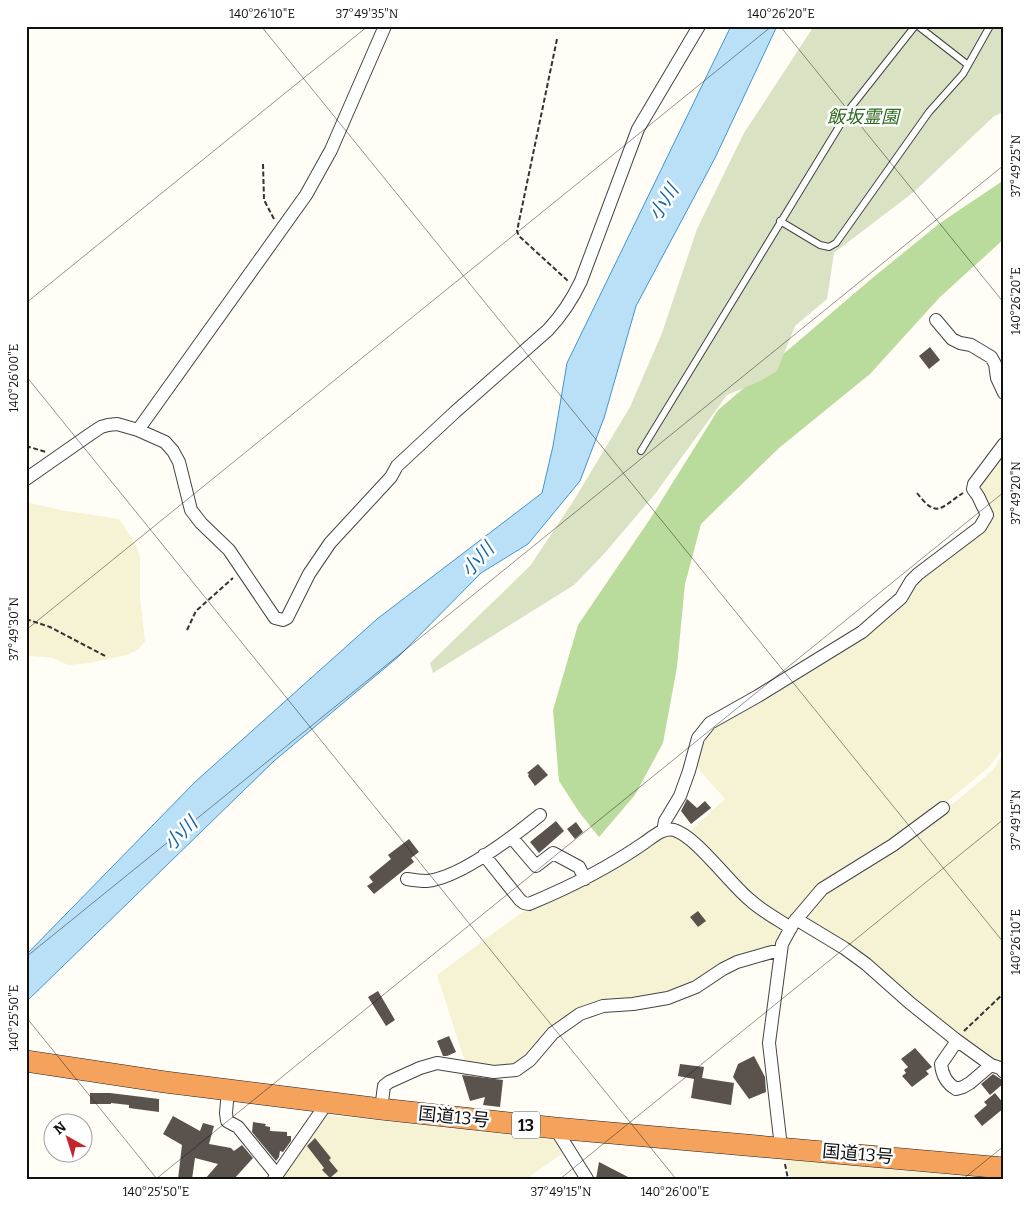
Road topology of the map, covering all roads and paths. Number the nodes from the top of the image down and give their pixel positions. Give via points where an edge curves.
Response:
1 (385, 26) edge
2 (699, 26) edge
3 (917, 26) edge
4 (990, 26) edge
5 (557, 39) dead end
6 (968, 65) junction
7 (263, 164) dead end
8 (780, 221) junction
9 (282, 228) junction
10 (577, 289) junction
11 (936, 320) dead end
12 (1004, 393) edge
13 (138, 430) junction
14 (1004, 444) edge
15 (26, 446) edge
16 (641, 451) dead end
17 (55, 459) junction
18 (26, 479) edge
19 (974, 486) junction
20 (917, 493) dead end
21 (242, 569) junction
22 (26, 619) edge
23 (187, 630) dead end
24 (107, 657) dead end
25 (943, 808) dead end
26 (540, 815) dead end
27 (663, 831) junction
28 (512, 838) junction
29 (484, 855) junction
30 (407, 879) dead end
31 (585, 879) junction
32 (794, 924) junction
33 (781, 952) junction
34 (1004, 993) edge
35 (956, 1040) junction
36 (26, 1061) edge
37 (991, 1066) junction
38 (1004, 1072) edge
39 (228, 1090) junction
40 (327, 1103) junction
41 (382, 1109) junction
42 (555, 1128) junction
43 (781, 1147) junction
44 (1004, 1168) edge
45 (275, 1177) edge
46 (587, 1179) edge

1 - 9 street via 331,150 306,195
2 - 10 street via 638,129
3 - 6 lane
3 - 8 lane via 851,107
4 - 6 lane
5 - 10 path via 516,231
6 - 8 lane via 929,112 836,243 830,247 820,245
7 - 9 path via 264,200
8 - 16 lane
9 - 13 street
10 - 21 street via 548,330 397,466 391,477 330,543 309,574 287,618 275,618
11 - 12 street via 952,339 971,345 990,358
13 - 17 street via 117,424 101,428
13 - 21 street via 165,442 173,450 191,510 229,550
14 - 19 street
15 - 17 path via 47,452
17 - 18 street
19 - 20 path via 937,509 926,506
19 - 27 street via 986,515 980,527 918,574 893,606 857,635 710,723 698,738 680,796 665,821
21 - 23 path via 196,611
22 - 24 path via 50,627
25 - 32 street via 893,845 822,888
26 - 28 street
27 - 31 street
27 - 32 street via 675,830 685,836 749,900
28 - 29 street
28 - 31 street via 536,866 553,853 579,867
29 - 30 street via 439,878 426,881
29 - 31 street via 524,903 529,904
32 - 33 street
32 - 35 street via 844,948
33 - 41 street via 738,962 696,987 668,998 603,1006 580,1014 553,1033 530,1060 516,1070 494,1072 438,1063 420,1068 384,1086
33 - 43 street via 769,1043
34 - 35 path
35 - 37 street
35 - 37 street via 941,1064 950,1085 956,1089 963,1087
36 - 39 highway, 国道13号 / 13
37 - 38 street
39 - 40 highway, 国道13号 / 13
39 - 45 street via 228,1121 238,1126
40 - 41 highway, 国道13号 / 13
40 - 45 street
41 - 42 highway, 国道13号 / 13
42 - 43 highway, 国道13号 / 13
42 - 46 street
43 - 44 highway, 国道13号 / 13

